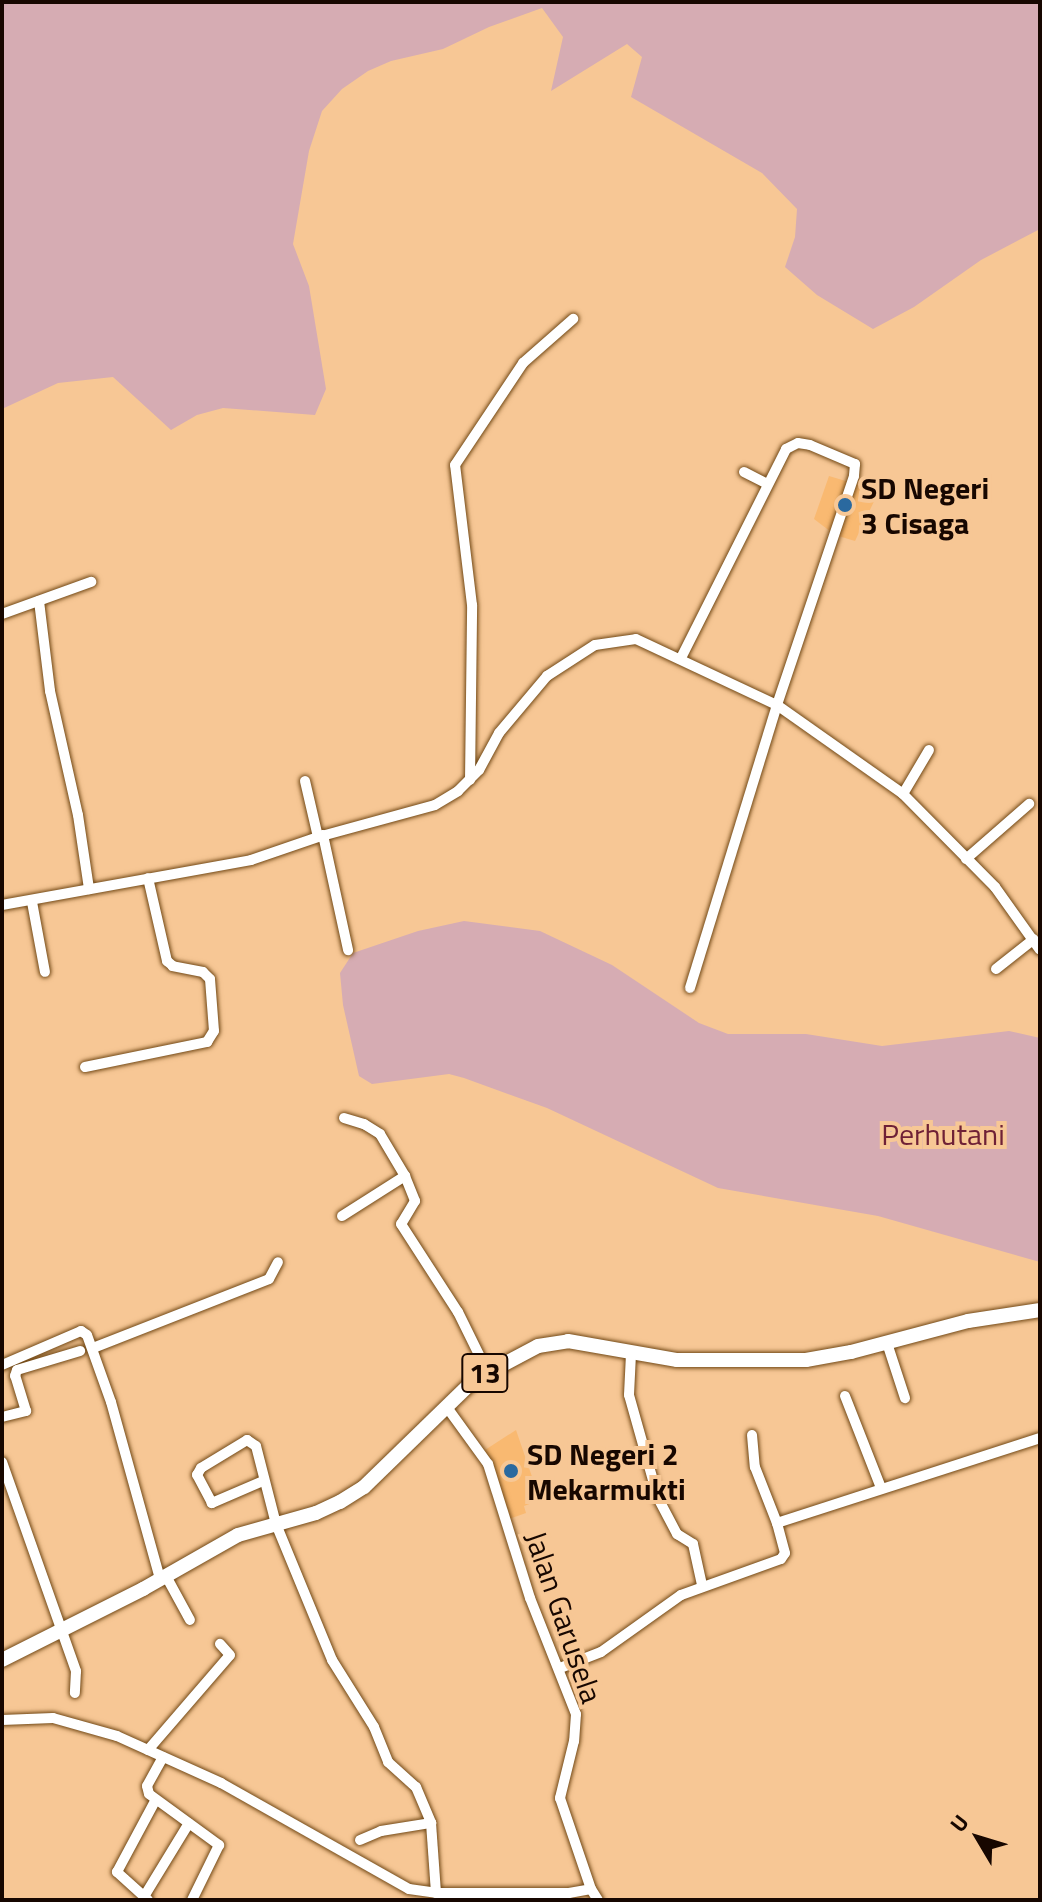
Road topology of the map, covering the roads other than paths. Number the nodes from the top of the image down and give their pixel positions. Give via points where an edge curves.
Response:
1 (573, 319) dead end
2 (744, 472) dead end
3 (766, 483) junction
4 (91, 582) dead end
5 (39, 601) junction
6 (2, 614) edge
7 (681, 658) junction
8 (777, 705) junction
9 (929, 750) dead end
10 (470, 780) junction
11 (305, 781) dead end
12 (903, 794) junction
13 (1029, 804) dead end
14 (320, 836) junction
15 (966, 859) junction
16 (148, 878) junction
17 (89, 889) junction
18 (32, 902) junction
19 (2, 905) edge
20 (1040, 924) edge
21 (1032, 936) junction
22 (348, 950) dead end
23 (1040, 950) edge
24 (996, 969) dead end
25 (45, 972) dead end
26 (690, 988) dead end
27 (85, 1067) dead end
28 (344, 1118) dead end
29 (405, 1176) junction
30 (342, 1216) dead end
31 (278, 1262) dead end
32 (1040, 1310) edge
33 (887, 1343) junction
34 (93, 1348) junction
35 (80, 1351) dead end
36 (631, 1354) junction
37 (2, 1365) edge
38 (487, 1371) junction
39 (845, 1396) dead end
40 (905, 1398) dead end
41 (446, 1406) junction
42 (2, 1417) edge
43 (752, 1435) dead end
44 (1040, 1438) edge
45 (2, 1462) edge
46 (263, 1481) junction
47 (881, 1488) junction
48 (777, 1523) junction
49 (276, 1524) junction
50 (163, 1578) junction
51 (702, 1585) junction
52 (190, 1620) dead end
53 (61, 1630) junction
54 (220, 1644) dead end
55 (2, 1660) edge
56 (560, 1668) junction
57 (75, 1693) dead end
58 (2, 1720) edge
59 (148, 1750) junction
60 (163, 1757) junction
61 (155, 1801) junction
62 (189, 1823) junction
63 (431, 1823) junction
64 (360, 1840) dead end
65 (591, 1889) junction
66 (436, 1893) junction
67 (146, 1898) edge
68 (192, 1900) edge
69 (598, 1900) edge

1 - 10 street via 523,363 455,465 472,605
2 - 3 street
3 - 7 street
3 - 8 street via 786,449 798,443 855,464
4 - 5 street
5 - 6 street
5 - 17 street via 50,691
7 - 8 street
7 - 10 street via 636,639 611,640 584,651 547,676 499,733
8 - 12 street
8 - 26 street
9 - 12 street
10 - 14 street via 435,805
11 - 14 street
12 - 15 street
13 - 15 street
14 - 16 street via 251,860
14 - 22 street
15 - 21 street via 1003,895
16 - 17 street
16 - 27 street via 167,961 210,979 214,1031 207,1042
17 - 18 street
18 - 19 street
18 - 25 street
20 - 21 street
21 - 23 street
21 - 24 street
28 - 29 street via 380,1134
29 - 30 street
29 - 38 street via 415,1201 401,1224 458,1312
31 - 34 street via 269,1279
32 - 33 highway, 13 via 968,1321
33 - 36 highway, 13 via 781,1361
33 - 40 street
34 - 37 street via 81,1331
34 - 50 street
35 - 42 street via 17,1370 26,1411
36 - 38 highway, 13 via 583,1342 556,1342
36 - 51 street via 629,1395 658,1498 677,1534 693,1544
38 - 41 highway, 13
39 - 47 street
41 - 49 highway, 13 via 352,1496
41 - 56 street, Jalan Garusela via 488,1464 530,1598
43 - 48 street via 755,1467
44 - 47 street
45 - 53 street
46 - 46 street via 258,1452 249,1440 197,1475 212,1503
46 - 49 street
47 - 48 street
48 - 51 street via 785,1553 781,1559
49 - 50 highway, 13 via 238,1535
49 - 63 street via 332,1660 374,1727 388,1762 416,1787
50 - 52 street
50 - 53 highway, 13
51 - 56 street via 601,1652
53 - 55 highway, 13
53 - 57 street via 76,1671
54 - 59 street via 230,1655
56 - 65 street, Jalan Garusela via 577,1720 560,1798
58 - 59 street via 74,1721
59 - 60 street
60 - 61 street via 147,1786
60 - 66 street via 221,1783 404,1888
61 - 62 street
61 - 67 street via 117,1872
62 - 67 street
62 - 68 street via 219,1845
63 - 64 street
63 - 66 street
65 - 66 street
65 - 69 street, Jalan Garusela

